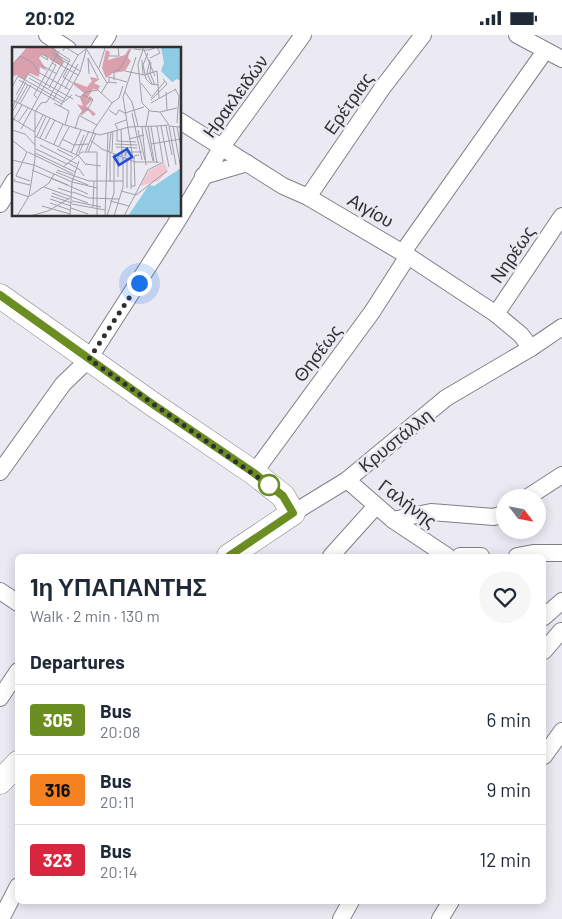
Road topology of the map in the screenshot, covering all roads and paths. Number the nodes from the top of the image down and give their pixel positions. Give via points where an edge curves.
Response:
1 (47, 35) edge
2 (108, 35) edge
3 (303, 35) edge
4 (423, 35) edge
5 (517, 35) edge
6 (65, 47) edge
7 (100, 47) edge
8 (545, 51) junction
9 (562, 59) edge
10 (181, 122) edge
11 (221, 148) junction
12 (246, 163) junction
13 (203, 176) junction
14 (12, 184) edge
15 (308, 197) junction
16 (0, 204) edge
17 (181, 215) edge
18 (180, 216) edge
19 (562, 216) edge
20 (406, 254) junction
21 (0, 295) edge
22 (496, 314) junction
23 (562, 327) edge
24 (531, 348) junction
25 (89, 359) junction
26 (0, 472) edge
27 (254, 473) junction
28 (562, 475) edge
29 (347, 480) junction
30 (540, 489) edge
31 (376, 506) junction
32 (293, 513) junction
33 (496, 515) edge
34 (393, 520) junction
35 (562, 553) edge
36 (232, 554) edge
37 (333, 554) edge
38 (444, 554) edge
39 (528, 554) edge
40 (0, 591) edge
41 (15, 601) edge
42 (562, 601) edge
43 (546, 615) edge
44 (546, 623) edge
45 (561, 631) edge
46 (546, 649) edge
47 (15, 676) edge
48 (0, 698) edge
49 (562, 731) edge
50 (546, 753) edge
51 (15, 766) edge
52 (0, 782) edge
53 (15, 892) edge
54 (349, 904) edge
55 (449, 904) edge
56 (1, 919) edge
57 (341, 919) edge
58 (440, 919) edge

1 - 6 street
2 - 7 street
3 - 11 street, Ηρακλειδών
4 - 15 street, Ερέτριας via 383,87
5 - 8 street
8 - 9 street
8 - 20 street, Θησέως
10 - 11 street, Αιγίου
11 - 12 street, Αιγίου
11 - 13 street, Ηρακλειδών
12 - 13 street
12 - 15 street, Αιγίου
13 - 17 street, Ηρακλειδών
14 - 16 street
15 - 20 street, Αιγίου
18 - 25 street, Ηρακλειδών
19 - 22 street, Νηρέως
20 - 22 street, Αιγίου
20 - 27 street, Θησέως via 372,312
21 - 25 street
22 - 24 street, Αιγίου
23 - 24 street, Κρυστάλλη
24 - 29 street, Κρυστάλλη via 446,398
25 - 26 street, Ηρακλειδών via 63,384
25 - 27 street
27 - 32 street via 283,496
28 - 30 street
29 - 31 street, Γαλήνης
29 - 32 street, Κρυστάλλη
31 - 34 street, Γαλήνης
31 - 37 street
32 - 36 street, Κρυστάλλη
33 - 34 street via 431,512
34 - 38 street, Γαλήνης
35 - 39 street
40 - 41 street
42 - 43 street
44 - 45 street
45 - 46 street
47 - 48 street
49 - 50 street
51 - 52 street
53 - 56 street
54 - 57 street
55 - 58 street

